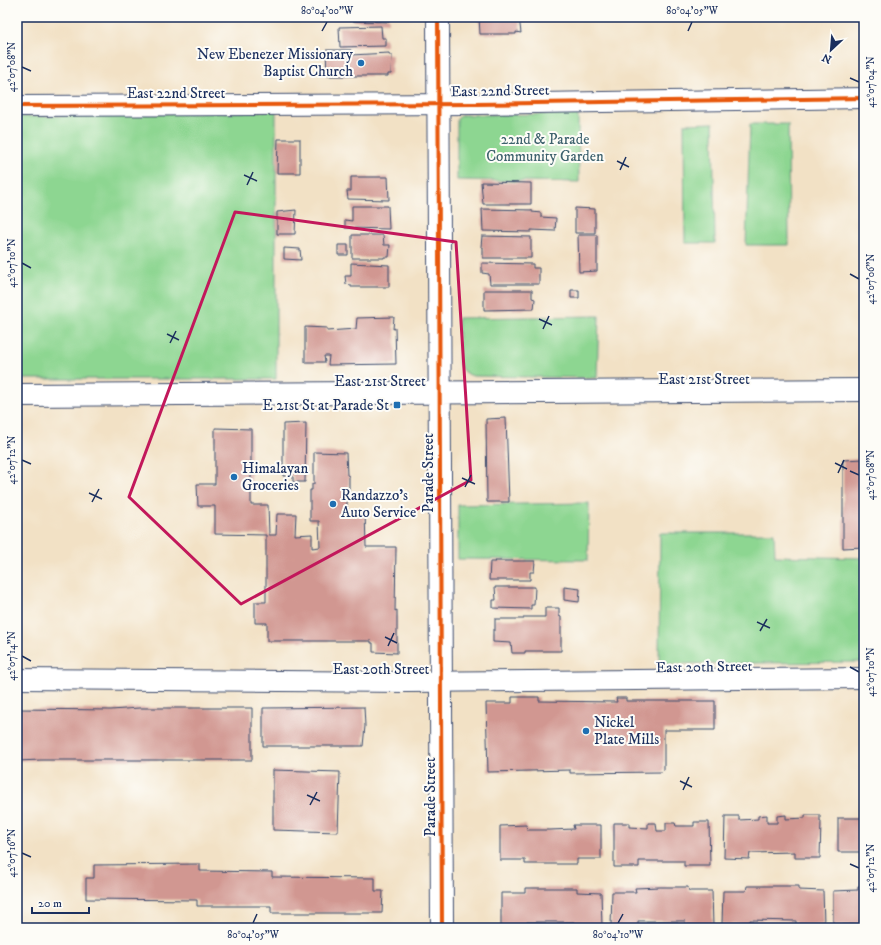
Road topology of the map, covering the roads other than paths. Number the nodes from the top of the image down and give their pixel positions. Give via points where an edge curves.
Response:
1 (438, 17) edge
2 (864, 98) edge
3 (439, 104) junction
4 (17, 106) edge
5 (864, 390) edge
6 (440, 392) junction
7 (17, 395) edge
8 (864, 678) edge
9 (17, 679) edge
10 (442, 682) junction
11 (442, 928) edge

1 - 3 main road, Parade Street
2 - 3 street, East 22nd Street
3 - 4 street, East 22nd Street
3 - 6 main road, Parade Street
5 - 6 main road, East 21st Street
6 - 7 main road, East 21st Street
6 - 10 main road, Parade Street
8 - 10 street, East 20th Street
9 - 10 street, East 20th Street
10 - 11 main road, Parade Street

